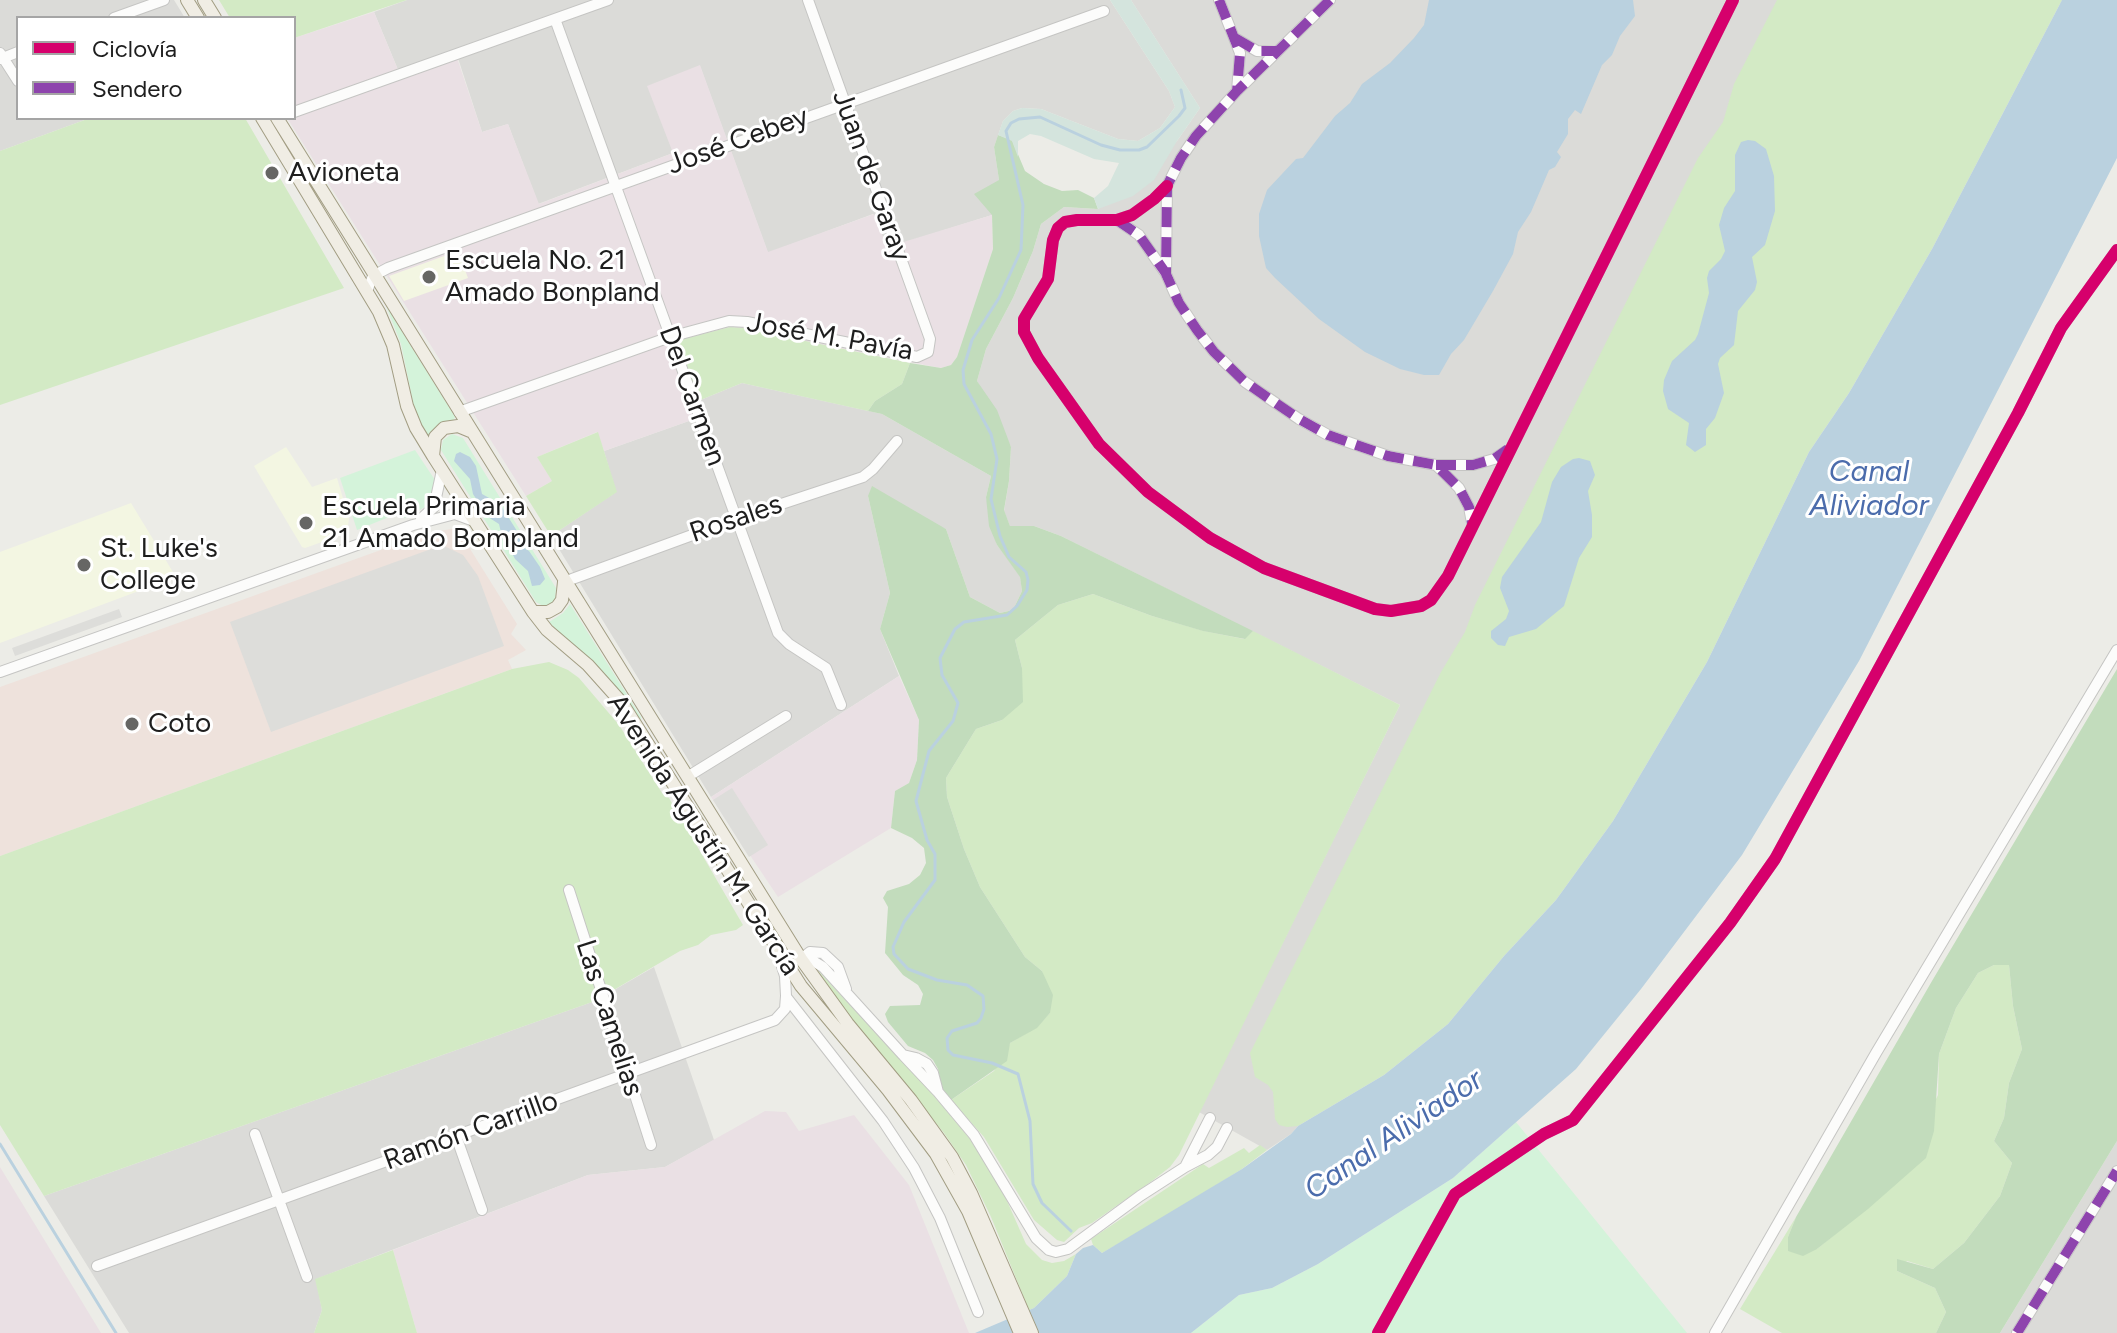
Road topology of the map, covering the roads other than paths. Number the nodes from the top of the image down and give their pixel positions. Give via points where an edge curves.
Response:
1 (164, 0) edge
2 (608, 0) edge
3 (808, 0) edge
4 (1219, 0) edge
5 (1330, 0) edge
6 (1733, 0) edge
7 (1104, 11) dead end
8 (120, 16) edge
9 (555, 19) junction
10 (1235, 38) junction
11 (1279, 51) junction
12 (1, 56) edge
13 (16, 78) edge
14 (1237, 91) junction
15 (844, 102) junction
16 (296, 111) edge
17 (263, 120) edge
18 (279, 120) edge
19 (616, 186) junction
20 (1167, 186) junction
21 (1117, 220) junction
22 (2117, 250) edge
23 (1166, 274) junction
24 (373, 276) junction
25 (367, 291) junction
26 (670, 337) junction
27 (928, 352) joint
28 (459, 412) junction
29 (470, 431) junction
30 (897, 441) dead end
31 (1511, 446) junction
32 (433, 456) junction
33 (1436, 465) junction
34 (442, 470) junction
35 (736, 519) junction
36 (474, 521) junction
37 (1472, 523) junction
38 (413, 525) junction
39 (564, 582) junction
40 (533, 612) junction
41 (2117, 650) edge
42 (0, 672) edge
43 (841, 705) dead end
44 (786, 716) dead end
45 (687, 777) junction
46 (569, 890) dead end
47 (777, 952) junction
48 (801, 959) junction
49 (786, 996) junction
50 (627, 1075) junction
51 (255, 1134) dead end
52 (456, 1136) junction
53 (651, 1145) dead end
54 (1185, 1167) junction
55 (2117, 1171) edge
56 (2117, 1184) edge
57 (2105, 1191) junction
58 (278, 1200) junction
59 (482, 1210) dead end
60 (97, 1266) dead end
61 (307, 1277) dead end
62 (1012, 1301) junction
63 (978, 1312) dead end
64 (1020, 1333) edge
65 (1032, 1333) edge
66 (1378, 1333) edge
67 (1715, 1333) edge
68 (2017, 1333) edge

1 - 8 street
2 - 9 street
3 - 15 street, Juan de Garay
4 - 10 street
5 - 11 street
6 - 31 street
7 - 15 street, José Cebey
9 - 16 street
9 - 19 street, Del Carmen
10 - 11 street via 1257,51
10 - 14 street via 1240,53
11 - 14 street
12 - 13 street
14 - 20 street via 1189,146
15 - 19 street, José Cebey
15 - 27 street, Juan de Garay via 930,339
17 - 25 main road, Avenida Agustín M. García
18 - 24 main road, Avenida Agustín M. García
19 - 24 street, José Cebey
19 - 26 street, Del Carmen
20 - 21 street via 1144,208
20 - 23 street
21 - 23 street via 1139,235
21 - 37 street via 1077,220 1058,228 1048,279 1024,319 1024,332 1083,424 1148,492 1210,538 1264,568 1391,611 1431,600
22 - 66 street via 2061,328 1775,859 1573,1120 1455,1194
23 - 33 street via 1179,303 1214,352 1270,400 1355,446
24 - 25 street
24 - 28 main road, Avenida Agustín M. García
25 - 32 main road, Avenida Agustín M. García via 393,345 411,417
26 - 27 street, José M. Pavía via 739,321 917,357
26 - 28 street, José M. Pavía
26 - 35 street, Del Carmen
28 - 29 main road, Avenida Agustín M. García
29 - 32 main road via 444,428 435,437
29 - 39 main road, Avenida Agustín M. García
30 - 35 street, Rosales via 863,477
31 - 33 street via 1486,462
31 - 37 street
32 - 34 main road, Avenida Agustín M. García
33 - 37 street via 1459,488
34 - 36 main road, Avenida Agustín M. García
34 - 38 street via 434,507
35 - 39 street, Rosales
35 - 43 street, Del Carmen via 778,633 826,668
36 - 38 street via 455,514
36 - 40 main road, Avenida Agustín M. García
38 - 42 street
39 - 40 main road via 557,607
39 - 45 main road, Avenida Agustín M. García
40 - 47 main road, Avenida Agustín M. García via 622,703
41 - 67 street
44 - 45 street
45 - 48 main road, Avenida Agustín M. García
46 - 50 street, Las Camelias
47 - 49 street
47 - 62 main road, Avenida Agustín M. García via 936,1154
48 - 54 street via 823,967 903,1055 927,1064 938,1092 974,1135 1043,1247 1068,1249
48 - 62 main road, Avenida Agustín M. García via 952,1157
49 - 50 street, Ramón Carrillo via 785,1009 775,1020
49 - 63 street via 914,1168
50 - 52 street, Ramón Carrillo
50 - 53 street, Las Camelias
51 - 58 street
52 - 58 street, Ramón Carrillo
52 - 59 street
54 - 54 street via 1212,1152 1225,1131 1208,1123
55 - 57 street
56 - 57 street
57 - 68 street
58 - 60 street, Ramón Carrillo
58 - 61 street
62 - 64 main road
62 - 65 main road

